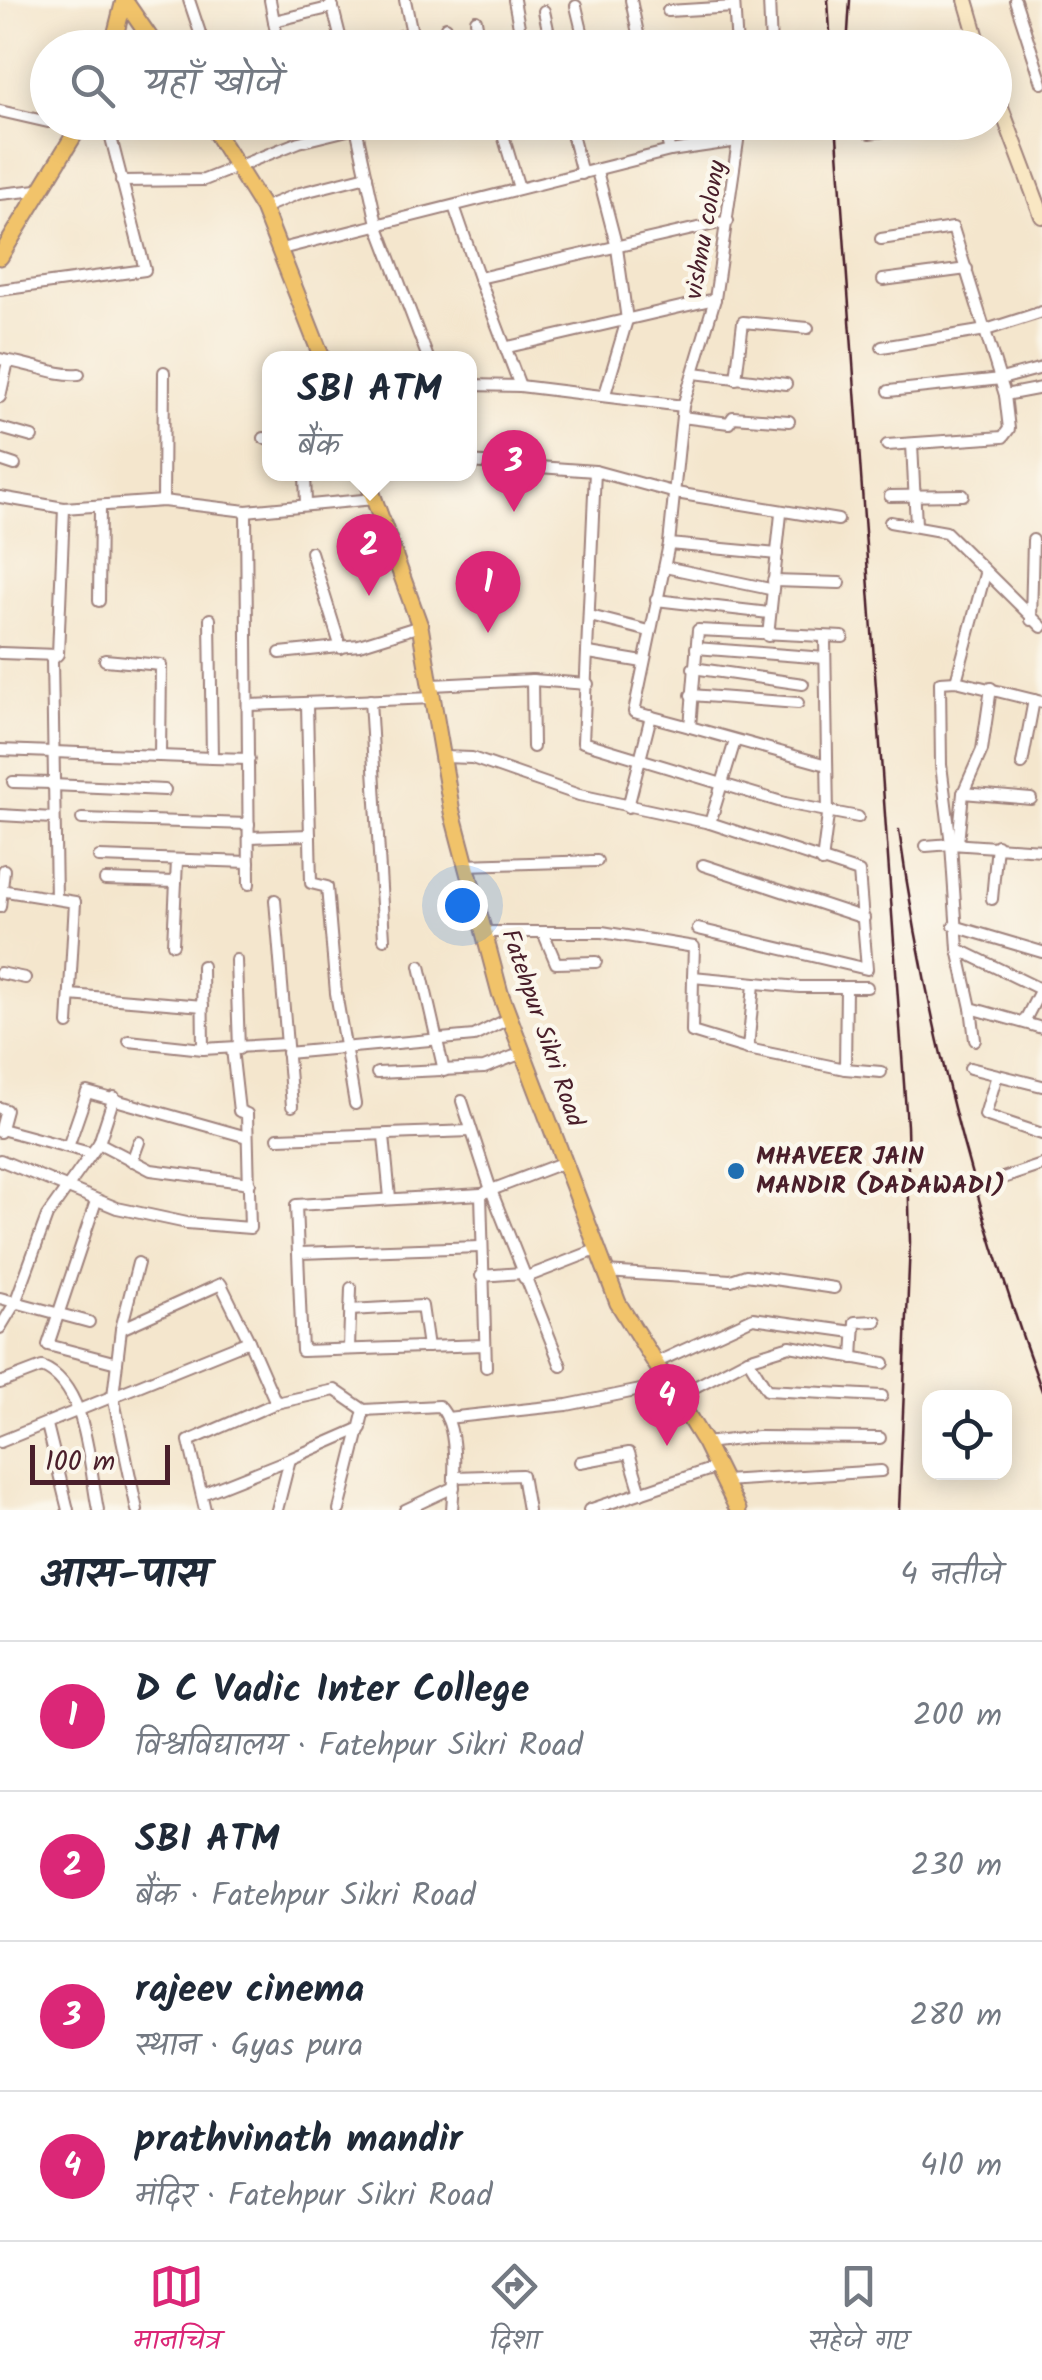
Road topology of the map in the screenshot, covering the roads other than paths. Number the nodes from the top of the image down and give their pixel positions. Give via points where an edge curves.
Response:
1 (124, 0) edge
2 (189, 0) edge
3 (270, 0) edge
4 (406, 0) edge
5 (514, 0) edge
6 (632, 0) edge
7 (770, 0) edge
8 (966, 0) edge
9 (1015, 0) edge
10 (332, 4) edge
11 (734, 4) edge
12 (576, 6) dead end
13 (544, 11) dead end
14 (668, 12) dead end
15 (476, 20) dead end
16 (274, 22) junction
17 (446, 27) dead end
18 (116, 30) edge
19 (145, 30) edge
20 (200, 30) edge
21 (276, 30) edge
22 (338, 30) edge
23 (410, 30) edge
24 (447, 30) edge
25 (478, 30) edge
26 (520, 30) edge
27 (548, 30) edge
28 (582, 30) edge
29 (638, 30) edge
30 (736, 30) edge
31 (771, 30) edge
32 (975, 30) edge
33 (1042, 83) edge
34 (0, 111) edge
35 (30, 118) edge
36 (70, 140) edge
37 (111, 140) edge
38 (221, 140) edge
39 (311, 140) edge
40 (359, 140) edge
41 (504, 140) edge
42 (574, 140) edge
43 (667, 140) edge
44 (1009, 140) edge
45 (717, 141) joint
46 (670, 151) junction
47 (238, 164) junction
48 (597, 171) junction
49 (582, 174) junction
50 (367, 176) junction
51 (121, 181) junction
52 (519, 188) junction
53 (38, 190) junction
54 (0, 194) edge
55 (454, 206) junction
56 (263, 208) junction
57 (1042, 218) edge
58 (728, 222) junction
59 (377, 224) junction
60 (881, 239) dead end
61 (617, 248) junction
62 (280, 249) junction
63 (0, 257) edge
64 (967, 269) junction
65 (480, 278) junction
66 (882, 280) dead end
67 (0, 290) edge
68 (715, 299) junction
69 (1042, 312) edge
70 (627, 320) junction
71 (808, 328) dead end
72 (986, 330) junction
73 (508, 347) junction
74 (882, 347) dead end
75 (319, 351) edge
76 (425, 351) edge
77 (4, 360) edge
78 (1042, 368) edge
79 (164, 372) dead end
80 (694, 373) junction
81 (79, 374) dead end
82 (736, 378) junction
83 (1001, 379) junction
84 (786, 384) dead end
85 (477, 385) edge
86 (520, 386) junction
87 (1042, 388) edge
88 (889, 391) dead end
89 (1, 392) edge
90 (605, 394) junction
91 (1005, 394) junction
92 (682, 412) junction
93 (789, 421) dead end
94 (0, 428) edge
95 (32, 437) dead end
96 (912, 444) junction
97 (887, 445) dead end
98 (0, 460) edge
99 (477, 463) edge
100 (15, 465) dead end
101 (595, 471) junction
102 (305, 481) edge
103 (367, 481) edge
104 (676, 493) junction
105 (890, 496) dead end
106 (916, 496) junction
107 (963, 496) dead end
108 (0, 497) edge
109 (374, 499) junction
110 (163, 501) junction
111 (306, 504) junction
112 (100, 506) junction
113 (64, 508) junction
114 (246, 511) junction
115 (781, 514) junction
116 (838, 520) dead end
117 (890, 522) dead end
118 (916, 524) junction
119 (1034, 540) dead end
120 (669, 544) junction
121 (310, 552) dead end
122 (778, 554) junction
123 (665, 567) junction
124 (985, 574) junction
125 (840, 583) dead end
126 (772, 585) junction
127 (100, 600) dead end
128 (656, 600) junction
129 (769, 613) junction
130 (590, 616) junction
131 (210, 619) dead end
132 (1031, 620) junction
133 (420, 626) junction
134 (1042, 627) edge
135 (650, 631) junction
136 (768, 636) junction
137 (843, 638) dead end
138 (825, 639) junction
139 (340, 648) junction
140 (696, 648) junction
141 (280, 653) dead end
142 (589, 653) junction
143 (0, 654) edge
144 (58, 656) junction
145 (825, 658) junction
146 (106, 660) dead end
147 (644, 662) junction
148 (693, 668) junction
149 (532, 680) junction
150 (956, 681) junction
151 (588, 684) junction
152 (803, 684) dead end
153 (992, 688) junction
154 (434, 692) junction
155 (691, 695) junction
156 (370, 700) junction
157 (1038, 701) edge
158 (798, 703) dead end
159 (250, 704) junction
160 (306, 704) junction
161 (651, 716) junction
162 (690, 726) junction
163 (735, 742) junction
164 (533, 747) dead end
165 (0, 750) edge
166 (52, 750) junction
167 (160, 756) junction
168 (444, 757) junction
169 (212, 758) junction
170 (249, 760) junction
171 (639, 760) junction
172 (1022, 764) dead end
173 (827, 765) junction
174 (13, 782) dead end
175 (722, 782) junction
176 (52, 784) junction
177 (165, 790) dead end
178 (963, 793) junction
179 (1031, 799) dead end
180 (628, 808) junction
181 (0, 815) edge
182 (828, 815) junction
183 (858, 817) dead end
184 (53, 818) junction
185 (82, 820) dead end
186 (710, 823) junction
187 (249, 824) junction
188 (310, 835) junction
189 (249, 836) junction
190 (954, 843) junction
191 (997, 844) junction
192 (926, 846) dead end
193 (1042, 850) edge
194 (99, 857) dead end
195 (597, 860) dead end
196 (177, 862) junction
197 (249, 862) junction
198 (822, 862) junction
199 (464, 865) junction
200 (703, 865) dead end
201 (4, 870) dead end
202 (106, 880) dead end
203 (176, 882) junction
204 (249, 884) dead end
205 (1, 890) edge
206 (992, 899) dead end
207 (56, 900) junction
208 (274, 900) dead end
209 (0, 907) edge
210 (864, 918) junction
211 (954, 926) junction
212 (698, 929) dead end
213 (483, 932) junction
214 (544, 932) junction
215 (384, 939) dead end
216 (173, 944) dead end
217 (958, 948) junction
218 (1042, 952) edge
219 (236, 960) dead end
220 (596, 962) dead end
221 (202, 966) dead end
222 (420, 966) dead end
223 (0, 972) edge
224 (25, 978) dead end
225 (692, 978) junction
226 (754, 984) junction
227 (846, 987) junction
228 (867, 987) dead end
229 (1042, 989) edge
230 (70, 994) junction
231 (203, 1006) junction
232 (971, 1008) junction
233 (510, 1018) junction
234 (1024, 1022) junction
235 (68, 1024) dead end
236 (1042, 1028) edge
237 (436, 1039) junction
238 (975, 1040) dead end
239 (129, 1041) dead end
240 (343, 1046) junction
241 (203, 1049) junction
242 (235, 1049) junction
243 (286, 1049) junction
244 (748, 1049) junction
245 (522, 1054) junction
246 (970, 1068) dead end
247 (844, 1069) junction
248 (444, 1070) junction
249 (881, 1072) dead end
250 (377, 1073) dead end
251 (996, 1074) junction
252 (1042, 1086) edge
253 (114, 1097) junction
254 (462, 1101) dead end
255 (356, 1104) dead end
256 (292, 1106) dead end
257 (0, 1108) edge
258 (470, 1131) junction
259 (0, 1132) edge
260 (1042, 1134) edge
261 (247, 1136) junction
262 (384, 1136) junction
263 (278, 1138) dead end
264 (99, 1142) junction
265 (140, 1142) dead end
266 (69, 1144) junction
267 (90, 1153) junction
268 (0, 1160) edge
269 (132, 1161) junction
270 (562, 1164) junction
271 (1042, 1164) edge
272 (1000, 1179) dead end
273 (250, 1182) junction
274 (65, 1188) junction
275 (486, 1192) junction
276 (390, 1198) junction
277 (96, 1201) junction
278 (480, 1247) junction
279 (596, 1250) junction
280 (299, 1253) junction
281 (138, 1263) dead end
282 (605, 1272) junction
283 (481, 1276) junction
284 (523, 1276) junction
285 (351, 1288) dead end
286 (834, 1288) dead end
287 (0, 1298) edge
288 (15, 1303) junction
289 (350, 1310) junction
290 (56, 1315) junction
291 (89, 1322) dead end
292 (876, 1322) dead end
293 (0, 1328) edge
294 (121, 1329) junction
295 (852, 1332) junction
296 (249, 1341) junction
297 (485, 1345) junction
298 (428, 1347) junction
299 (349, 1348) junction
300 (853, 1358) junction
301 (748, 1359) junction
302 (117, 1363) junction
303 (884, 1363) dead end
304 (653, 1364) junction
305 (561, 1366) dead end
306 (486, 1367) dead end
307 (0, 1382) edge
308 (669, 1392) junction
309 (113, 1396) junction
310 (882, 1396) dead end
311 (276, 1403) junction
312 (364, 1410) junction
313 (78, 1412) junction
314 (447, 1418) junction
315 (47, 1425) junction
316 (361, 1428) junction
317 (880, 1438) dead end
318 (0, 1442) edge
319 (705, 1443) junction
320 (290, 1458) junction
321 (580, 1462) dead end
322 (881, 1471) dead end
323 (720, 1474) junction
324 (454, 1482) junction
325 (641, 1493) junction
326 (202, 1494) junction
327 (68, 1510) edge
328 (98, 1510) edge
329 (137, 1510) edge
330 (205, 1510) edge
331 (276, 1510) edge
332 (339, 1510) edge
333 (405, 1510) edge
334 (452, 1510) edge
335 (528, 1510) edge
336 (589, 1510) edge
337 (738, 1510) edge

1 - 18 main road
1 - 19 main road
2 - 20 street
3 - 16 street
4 - 23 street
5 - 26 street
6 - 29 street
7 - 31 street
8 - 32 street
9 - 33 street
10 - 16 street
10 - 22 street
11 - 14 street
11 - 30 street
12 - 28 street
13 - 27 street
15 - 25 street
16 - 21 street
17 - 24 street
34 - 35 street
36 - 53 main road
37 - 51 street
38 - 47 main road
39 - 47 street
40 - 50 street
41 - 52 street
42 - 49 street
43 - 46 street
44 - 57 street
45 - 46 street, vishnu colony
45 - 58 street, vishnu colony via 741,146
46 - 48 street, vishnu colony
47 - 51 street via 204,180
47 - 56 main road
48 - 49 street, vishnu colony
48 - 61 street
49 - 52 street, vishnu colony
50 - 56 street
50 - 59 street
51 - 67 street via 144,272
52 - 55 street, vishnu colony
53 - 54 street
53 - 63 main road
55 - 59 street, vishnu colony
55 - 65 street
56 - 62 main road
58 - 61 street
58 - 68 street, vishnu colony
59 - 62 street, vishnu colony
59 - 76 street
60 - 64 street via 953,228
61 - 65 street
61 - 70 street
62 - 75 main road
64 - 66 street
64 - 72 street
65 - 73 street
68 - 70 street
68 - 80 street, vishnu colony
69 - 72 street
70 - 73 street
70 - 90 street
71 - 82 street via 742,322
72 - 74 street
72 - 83 street
73 - 86 street
77 - 81 street
77 - 89 street
78 - 83 street
79 - 110 street
80 - 82 street
80 - 92 street, vishnu colony
82 - 84 street
83 - 88 street
83 - 91 street
85 - 86 street
86 - 90 street
87 - 91 street
90 - 92 street
91 - 96 street via 1009,429 1003,437
92 - 93 street via 729,422
92 - 104 street, vishnu colony
94 - 95 street
96 - 97 street
96 - 106 street
98 - 100 street
99 - 101 street
101 - 104 street
101 - 130 street
102 - 111 street
103 - 109 main road, Fatehpur Sikri Road
104 - 115 street
104 - 120 street, vishnu colony
105 - 106 street
106 - 107 street
106 - 118 street
108 - 113 street
109 - 111 street
109 - 133 main road, Fatehpur Sikri Road
110 - 112 street
110 - 114 street
111 - 114 street
112 - 113 street
112 - 127 street
113 - 144 street
114 - 159 street
115 - 116 street
115 - 122 street
117 - 118 street
118 - 124 street via 950,535
119 - 132 street
120 - 122 street
120 - 123 street, vishnu colony
121 - 139 street
122 - 126 street
123 - 126 street
123 - 128 street, vishnu colony
124 - 132 street
124 - 150 street
125 - 126 street
126 - 129 street
128 - 129 street
128 - 135 street, vishnu colony
129 - 136 street
130 - 135 street
130 - 142 street
131 - 169 street
132 - 134 street
133 - 139 street
133 - 154 main road, Fatehpur Sikri Road
135 - 147 street, vishnu colony
136 - 138 street
136 - 140 street via 700,629
137 - 138 street
138 - 145 street
139 - 141 street
140 - 145 street
140 - 148 street
142 - 147 street
142 - 151 street
143 - 144 street
144 - 166 street via 52,660
145 - 173 street
146 - 167 street via 162,664
147 - 161 street, vishnu colony via 634,712
148 - 152 street
148 - 155 street
149 - 151 street
149 - 154 street
149 - 164 street
150 - 153 street
150 - 190 street via 937,687
151 - 171 street via 583,742
153 - 157 street
153 - 178 street via 982,750
154 - 156 street
154 - 168 main road, Fatehpur Sikri Road
155 - 158 street
155 - 162 street
156 - 160 street
156 - 215 street
157 - 172 street
159 - 160 street
159 - 170 street
160 - 188 street
161 - 162 street
161 - 171 street
162 - 163 street
163 - 173 street
163 - 175 street
165 - 166 street
166 - 167 street
166 - 176 street
167 - 169 street
168 - 180 street via 472,758
168 - 199 main road, Fatehpur Sikri Road
169 - 170 street
170 - 187 street
171 - 175 street
171 - 180 street
173 - 182 street
174 - 176 street
175 - 182 street
175 - 186 street
176 - 177 street
176 - 184 street
178 - 179 street
178 - 190 street
180 - 186 street
181 - 184 street
182 - 183 street
182 - 198 street
184 - 207 street
185 - 187 street
186 - 198 street
187 - 189 street
188 - 189 street
188 - 240 street via 310,883 327,887
189 - 197 street
190 - 191 street
190 - 192 street
190 - 211 street
191 - 193 street
191 - 206 street
194 - 196 street
195 - 199 street
196 - 197 street
196 - 203 street
197 - 204 street
198 - 210 street via 859,872
199 - 213 main road, Fatehpur Sikri Road
200 - 210 street
201 - 205 street
202 - 203 street
203 - 216 street
205 - 207 street
205 - 209 street
207 - 230 street via 76,904
208 - 243 street
210 - 212 street via 864,971
211 - 217 street
211 - 218 street
213 - 214 street
213 - 233 main road, Fatehpur Sikri Road
214 - 220 street via 556,963
214 - 225 street via 602,932 694,947
217 - 229 street
217 - 232 street
219 - 242 street
221 - 231 street
222 - 237 street
223 - 224 street
225 - 226 street
225 - 244 street via 692,1032
226 - 227 street
226 - 244 street
227 - 228 street
227 - 247 street
229 - 234 street
230 - 231 street
230 - 235 street
231 - 241 street
232 - 234 street
232 - 238 street
233 - 237 street via 479,1035
233 - 245 main road, Fatehpur Sikri Road
234 - 236 street
237 - 240 street
237 - 248 street
239 - 241 street
240 - 243 street
240 - 255 street
241 - 242 street
242 - 243 street
242 - 261 street
243 - 256 street
244 - 247 street
245 - 248 street via 484,1068
245 - 270 main road, Fatehpur Sikri Road
246 - 251 street
247 - 249 street
248 - 250 street
251 - 252 street
251 - 260 street via 984,1114
253 - 261 street
253 - 264 street
253 - 266 street via 84,1093
254 - 258 street
257 - 259 street via 6,1110
258 - 262 street
258 - 275 street
259 - 266 street
261 - 273 street
262 - 263 street
262 - 276 street
264 - 267 street
264 - 269 street
265 - 269 street
266 - 267 street
267 - 274 street
268 - 274 street
269 - 273 street via 168,1174
270 - 275 street
270 - 279 main road, Fatehpur Sikri Road
271 - 272 street
273 - 277 street via 250,1228 164,1220
274 - 277 street
274 - 288 street via 47,1216
275 - 276 street
275 - 278 street
275 - 284 street
276 - 280 street via 297,1204
277 - 290 street
278 - 280 street
278 - 283 street
279 - 282 main road, Fatehpur Sikri Road
279 - 284 street
280 - 299 street via 302,1351
281 - 294 street
282 - 286 street via 731,1280 746,1275
282 - 304 main road, Fatehpur Sikri Road
283 - 284 street
283 - 297 street
284 - 305 street
285 - 289 street
287 - 288 street
288 - 290 street
288 - 293 street
289 - 298 street via 422,1306
289 - 299 street
290 - 291 street
290 - 302 street via 48,1346
292 - 295 street via 855,1321
294 - 296 street via 221,1284
294 - 302 street
295 - 300 street
295 - 304 street via 754,1318
296 - 309 street
296 - 311 street
297 - 298 street
297 - 306 street
298 - 299 street
300 - 301 street via 784,1346
300 - 303 street
301 - 308 street
301 - 310 street via 767,1390
302 - 309 street
304 - 308 main road, Fatehpur Sikri Road
307 - 313 street via 47,1368
308 - 314 street
308 - 319 main road, Fatehpur Sikri Road
309 - 313 street
309 - 329 street
311 - 312 street via 335,1390
311 - 326 street via 190,1441
312 - 314 street via 436,1405
312 - 316 street
313 - 315 street
313 - 328 street
314 - 324 street
315 - 318 street
315 - 327 street
316 - 320 street
316 - 332 street
317 - 319 street
319 - 323 main road, Fatehpur Sikri Road
320 - 326 street
320 - 331 street
321 - 325 street via 629,1453
322 - 323 street
323 - 325 street
323 - 337 main road, Fatehpur Sikri Road
324 - 333 street
324 - 334 street
324 - 335 street via 522,1475
325 - 336 street
326 - 330 street

